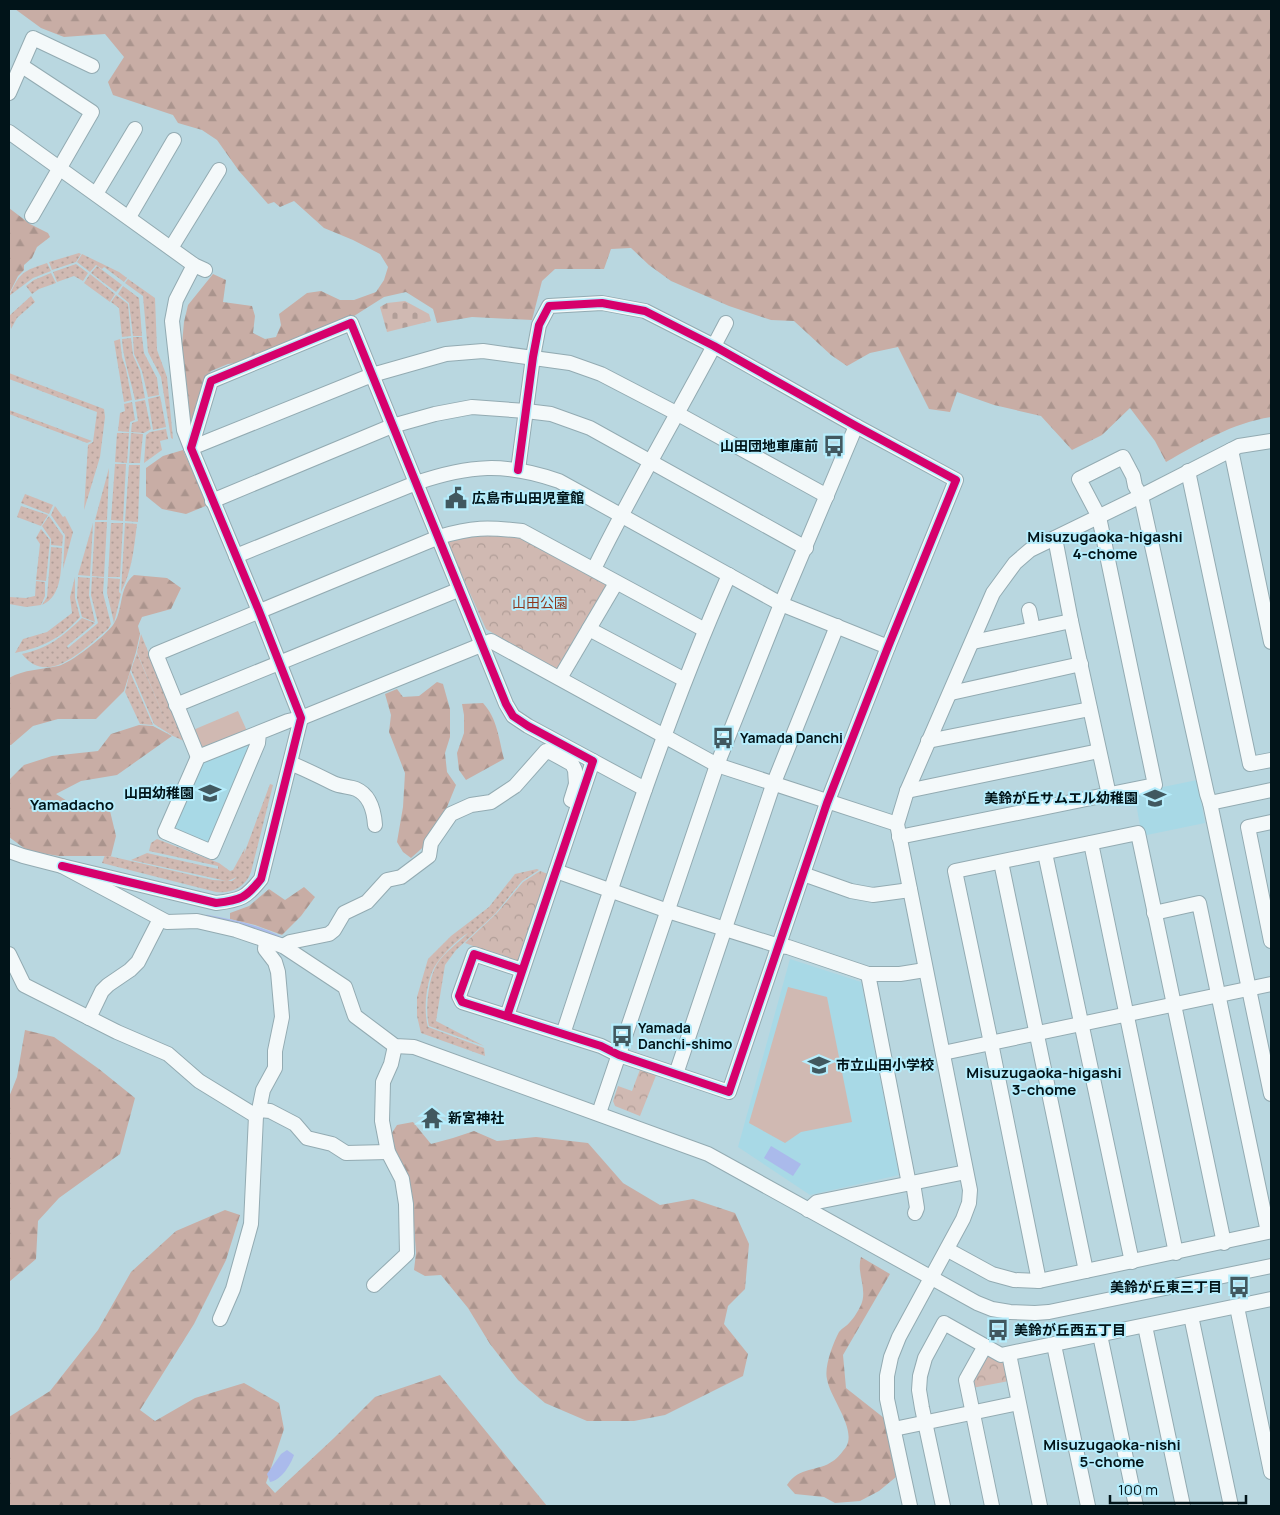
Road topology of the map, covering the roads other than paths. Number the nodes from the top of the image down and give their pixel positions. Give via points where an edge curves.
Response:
1 (22, 66) junction
2 (92, 66) dead end
3 (9, 93) edge
4 (135, 129) dead end
5 (9, 132) edge
6 (174, 140) dead end
7 (60, 168) junction
8 (219, 170) dead end
9 (96, 194) junction
10 (32, 216) dead end
11 (129, 217) junction
12 (171, 248) junction
13 (726, 323) dead end
14 (714, 346) junction
15 (533, 357) junction
16 (372, 375) junction
17 (526, 411) junction
18 (678, 414) junction
19 (392, 426) junction
20 (856, 426) junction
21 (1271, 441) edge
22 (191, 448) junction
23 (1230, 450) junction
24 (651, 462) junction
25 (518, 470) junction
26 (1188, 471) junction
27 (416, 483) junction
28 (827, 496) junction
29 (1141, 496) junction
30 (212, 501) junction
31 (620, 515) junction
32 (1099, 517) junction
33 (439, 537) junction
34 (1055, 538) junction
35 (806, 548) junction
36 (236, 556) junction
37 (594, 569) junction
38 (729, 575) junction
39 (616, 583) junction
40 (458, 590) junction
41 (782, 604) junction
42 (1029, 610) dead end
43 (259, 611) junction
44 (1071, 621) junction
45 (837, 626) junction
46 (589, 629) junction
47 (1033, 629) junction
48 (705, 630) junction
49 (973, 642) junction
50 (1271, 642) edge
51 (482, 644) junction
52 (888, 647) junction
53 (280, 663) junction
54 (1080, 664) junction
55 (560, 678) junction
56 (685, 680) junction
57 (950, 693) junction
58 (176, 706) junction
59 (1090, 710) junction
60 (301, 718) junction
61 (259, 733) junction
62 (665, 736) junction
63 (928, 741) junction
64 (1099, 751) junction
65 (198, 757) junction
66 (1271, 760) edge
67 (593, 761) junction
68 (290, 763) junction
69 (717, 765) junction
70 (773, 784) junction
71 (645, 789) junction
72 (1271, 790) edge
73 (907, 791) junction
74 (1109, 795) junction
75 (828, 803) junction
76 (1210, 803) junction
77 (574, 816) junction
78 (1271, 822) edge
79 (375, 825) dead end
80 (898, 831) junction
81 (1091, 843) junction
82 (9, 851) edge
83 (1045, 853) junction
84 (1001, 862) junction
85 (62, 866) junction
86 (556, 872) junction
87 (803, 874) junction
88 (910, 890) junction
89 (611, 891) junction
90 (668, 911) junction
91 (1154, 913) junction
92 (160, 919) junction
93 (724, 929) junction
94 (266, 941) junction
95 (1271, 941) edge
96 (283, 946) junction
97 (778, 946) junction
98 (9, 954) edge
99 (522, 970) junction
100 (925, 970) junction
101 (868, 974) junction
102 (1271, 984) edge
103 (1249, 988) junction
104 (1219, 995) junction
105 (1173, 1005) junction
106 (1127, 1015) junction
107 (507, 1016) junction
108 (89, 1018) junction
109 (1081, 1024) junction
110 (563, 1034) junction
111 (1036, 1034) junction
112 (992, 1043) junction
113 (395, 1046) junction
114 (942, 1053) junction
115 (619, 1055) junction
116 (676, 1074) junction
117 (1271, 1094) edge
118 (257, 1113) junction
119 (599, 1113) junction
120 (388, 1152) junction
121 (966, 1172) junction
122 (911, 1183) junction
123 (808, 1210) junction
124 (915, 1213) dead end
125 (1224, 1242) junction
126 (948, 1250) junction
127 (1176, 1253) junction
128 (1132, 1262) junction
129 (1271, 1266) edge
130 (1086, 1271) junction
131 (931, 1278) junction
132 (1039, 1281) junction
133 (374, 1285) dead end
134 (1271, 1299) edge
135 (1237, 1307) junction
136 (1191, 1316) junction
137 (220, 1319) dead end
138 (1145, 1326) junction
139 (1100, 1335) junction
140 (985, 1346) junction
141 (1054, 1346) junction
142 (1009, 1354) junction
143 (1018, 1403) junction
144 (972, 1412) junction
145 (925, 1422) junction
146 (894, 1429) junction
147 (1271, 1472) edge
148 (910, 1506) edge
149 (943, 1506) edge
150 (992, 1506) edge
151 (1040, 1506) edge
152 (1088, 1506) edge
153 (1136, 1506) edge
154 (1183, 1506) edge
155 (1231, 1506) edge

1 - 2 street via 33,38
1 - 3 street
1 - 7 street via 92,112
4 - 9 street
5 - 7 street
6 - 11 street
7 - 9 street
7 - 10 street
8 - 12 street
9 - 11 street
11 - 12 street
12 - 22 street via 200,267 176,300 172,321 184,430
13 - 14 street
14 - 15 street via 645,311 602,303 568,304 549,306 539,325
14 - 18 street
14 - 20 street
15 - 16 street via 483,351 446,354
15 - 17 street
15 - 18 street via 570,363 601,374
16 - 19 street
16 - 22 street
16 - 22 street via 351,324 211,382
17 - 19 street via 472,407
17 - 24 street via 551,414 590,428
17 - 25 street
18 - 24 street
18 - 28 street
19 - 27 street
19 - 30 street
20 - 28 street
20 - 52 street via 956,480
21 - 23 street
22 - 30 street
23 - 26 street
23 - 50 street
24 - 31 street
24 - 35 street
25 - 27 street via 462,470
25 - 31 street via 558,481
26 - 29 street
26 - 66 street via 1250,764
27 - 33 street
27 - 36 street
28 - 35 street
29 - 32 street
29 - 32 street via 1123,457 1080,479
29 - 76 street
30 - 36 street
31 - 37 street
31 - 38 street
32 - 34 street
32 - 74 street via 1155,785
33 - 37 street via 494,527 522,531
33 - 40 street
33 - 43 street
34 - 44 street
34 - 49 street via 1030,550 1005,576 993,593
35 - 41 street
36 - 43 street
37 - 39 street
38 - 41 street
38 - 48 street
39 - 46 street
39 - 48 street
40 - 51 street
40 - 53 street
41 - 45 street
41 - 69 street
42 - 47 street
43 - 53 street
43 - 58 street via 156,654
44 - 47 street
44 - 54 street
45 - 52 street
45 - 70 street
46 - 55 street
46 - 56 street
47 - 49 street
48 - 56 street
49 - 57 street
51 - 55 street via 491,641
51 - 60 street
51 - 67 street via 513,716
52 - 75 street
53 - 58 street
53 - 60 street
54 - 57 street
54 - 59 street
55 - 62 street
56 - 62 street
57 - 63 street
58 - 65 street
59 - 63 street
59 - 64 street
60 - 61 street
60 - 68 street
61 - 65 street
61 - 65 street via 258,743 212,852 165,832
62 - 69 street
62 - 71 street
63 - 73 street
64 - 73 street
64 - 74 street
67 - 71 street
67 - 77 street
68 - 79 street via 364,794 371,804
68 - 85 street via 261,878 249,894 234,901 216,903
69 - 70 street
69 - 90 street
70 - 75 street
70 - 93 street
71 - 89 street
72 - 76 street
73 - 80 street
74 - 80 street
75 - 80 street
75 - 87 street
76 - 103 street
77 - 86 street
77 - 96 street via 568,808 576,784 575,770 572,764 546,751 516,786 491,802 471,805 451,814 431,843 430,856 401,877 387,880 367,902 344,913 329,934
78 - 95 street via 1248,827
80 - 88 street
81 - 83 street
81 - 91 street via 1138,833
81 - 106 street
82 - 85 street
83 - 84 street
83 - 109 street
84 - 111 street
84 - 112 street via 955,871
85 - 92 street
86 - 89 street
86 - 99 street
87 - 88 street via 873,895
87 - 97 street
88 - 100 street
89 - 90 street
89 - 110 street
90 - 93 street
90 - 115 street
91 - 104 street via 1199,903
91 - 105 street
92 - 94 street via 167,922 197,921
92 - 108 street via 138,962 108,985
93 - 97 street
93 - 116 street
94 - 96 street
94 - 118 street via 265,949 278,972 282,1017 275,1068 263,1090
96 - 113 street via 345,987 355,1016
97 - 101 street
97 - 116 street via 729,1092
98 - 108 street via 24,985
99 - 107 street
99 - 107 street via 474,954 459,996 462,1002
100 - 101 street
100 - 114 street
101 - 122 street
102 - 103 street
103 - 104 street
103 - 117 street
104 - 105 street
104 - 125 street via 1268,1232
105 - 106 street
105 - 125 street
106 - 109 street
106 - 127 street
107 - 110 street
108 - 118 street via 168,1054 199,1081
109 - 111 street
109 - 128 street
110 - 115 street
111 - 112 street
111 - 130 street
112 - 114 street
112 - 132 street
113 - 119 street via 414,1047
113 - 120 street via 383,1082 382,1121
114 - 121 street
115 - 116 street
115 - 119 street
118 - 120 street via 270,1111 295,1124 307,1138 332,1144 346,1153
118 - 137 street via 251,1224
119 - 123 street via 708,1154
120 - 133 street via 402,1179 407,1254
121 - 122 street
121 - 126 street via 969,1203
122 - 123 street via 817,1202
122 - 124 street via 917,1208
123 - 131 street
125 - 127 street
126 - 131 street
126 - 132 street via 992,1274 1014,1280
127 - 128 street
128 - 130 street
129 - 131 street via 1035,1314 977,1303
130 - 132 street
131 - 146 street via 898,1337 891,1358 887,1399
134 - 135 street
135 - 136 street
135 - 147 street
136 - 138 street
136 - 155 street
138 - 139 street
138 - 154 street
139 - 141 street
139 - 153 street
140 - 142 street via 1002,1355
140 - 144 street via 966,1380
140 - 145 street via 944,1323 925,1358 920,1376 919,1390
141 - 142 street
141 - 152 street
142 - 143 street
143 - 144 street
143 - 151 street
144 - 145 street
144 - 150 street
145 - 146 street
145 - 149 street
146 - 148 street

